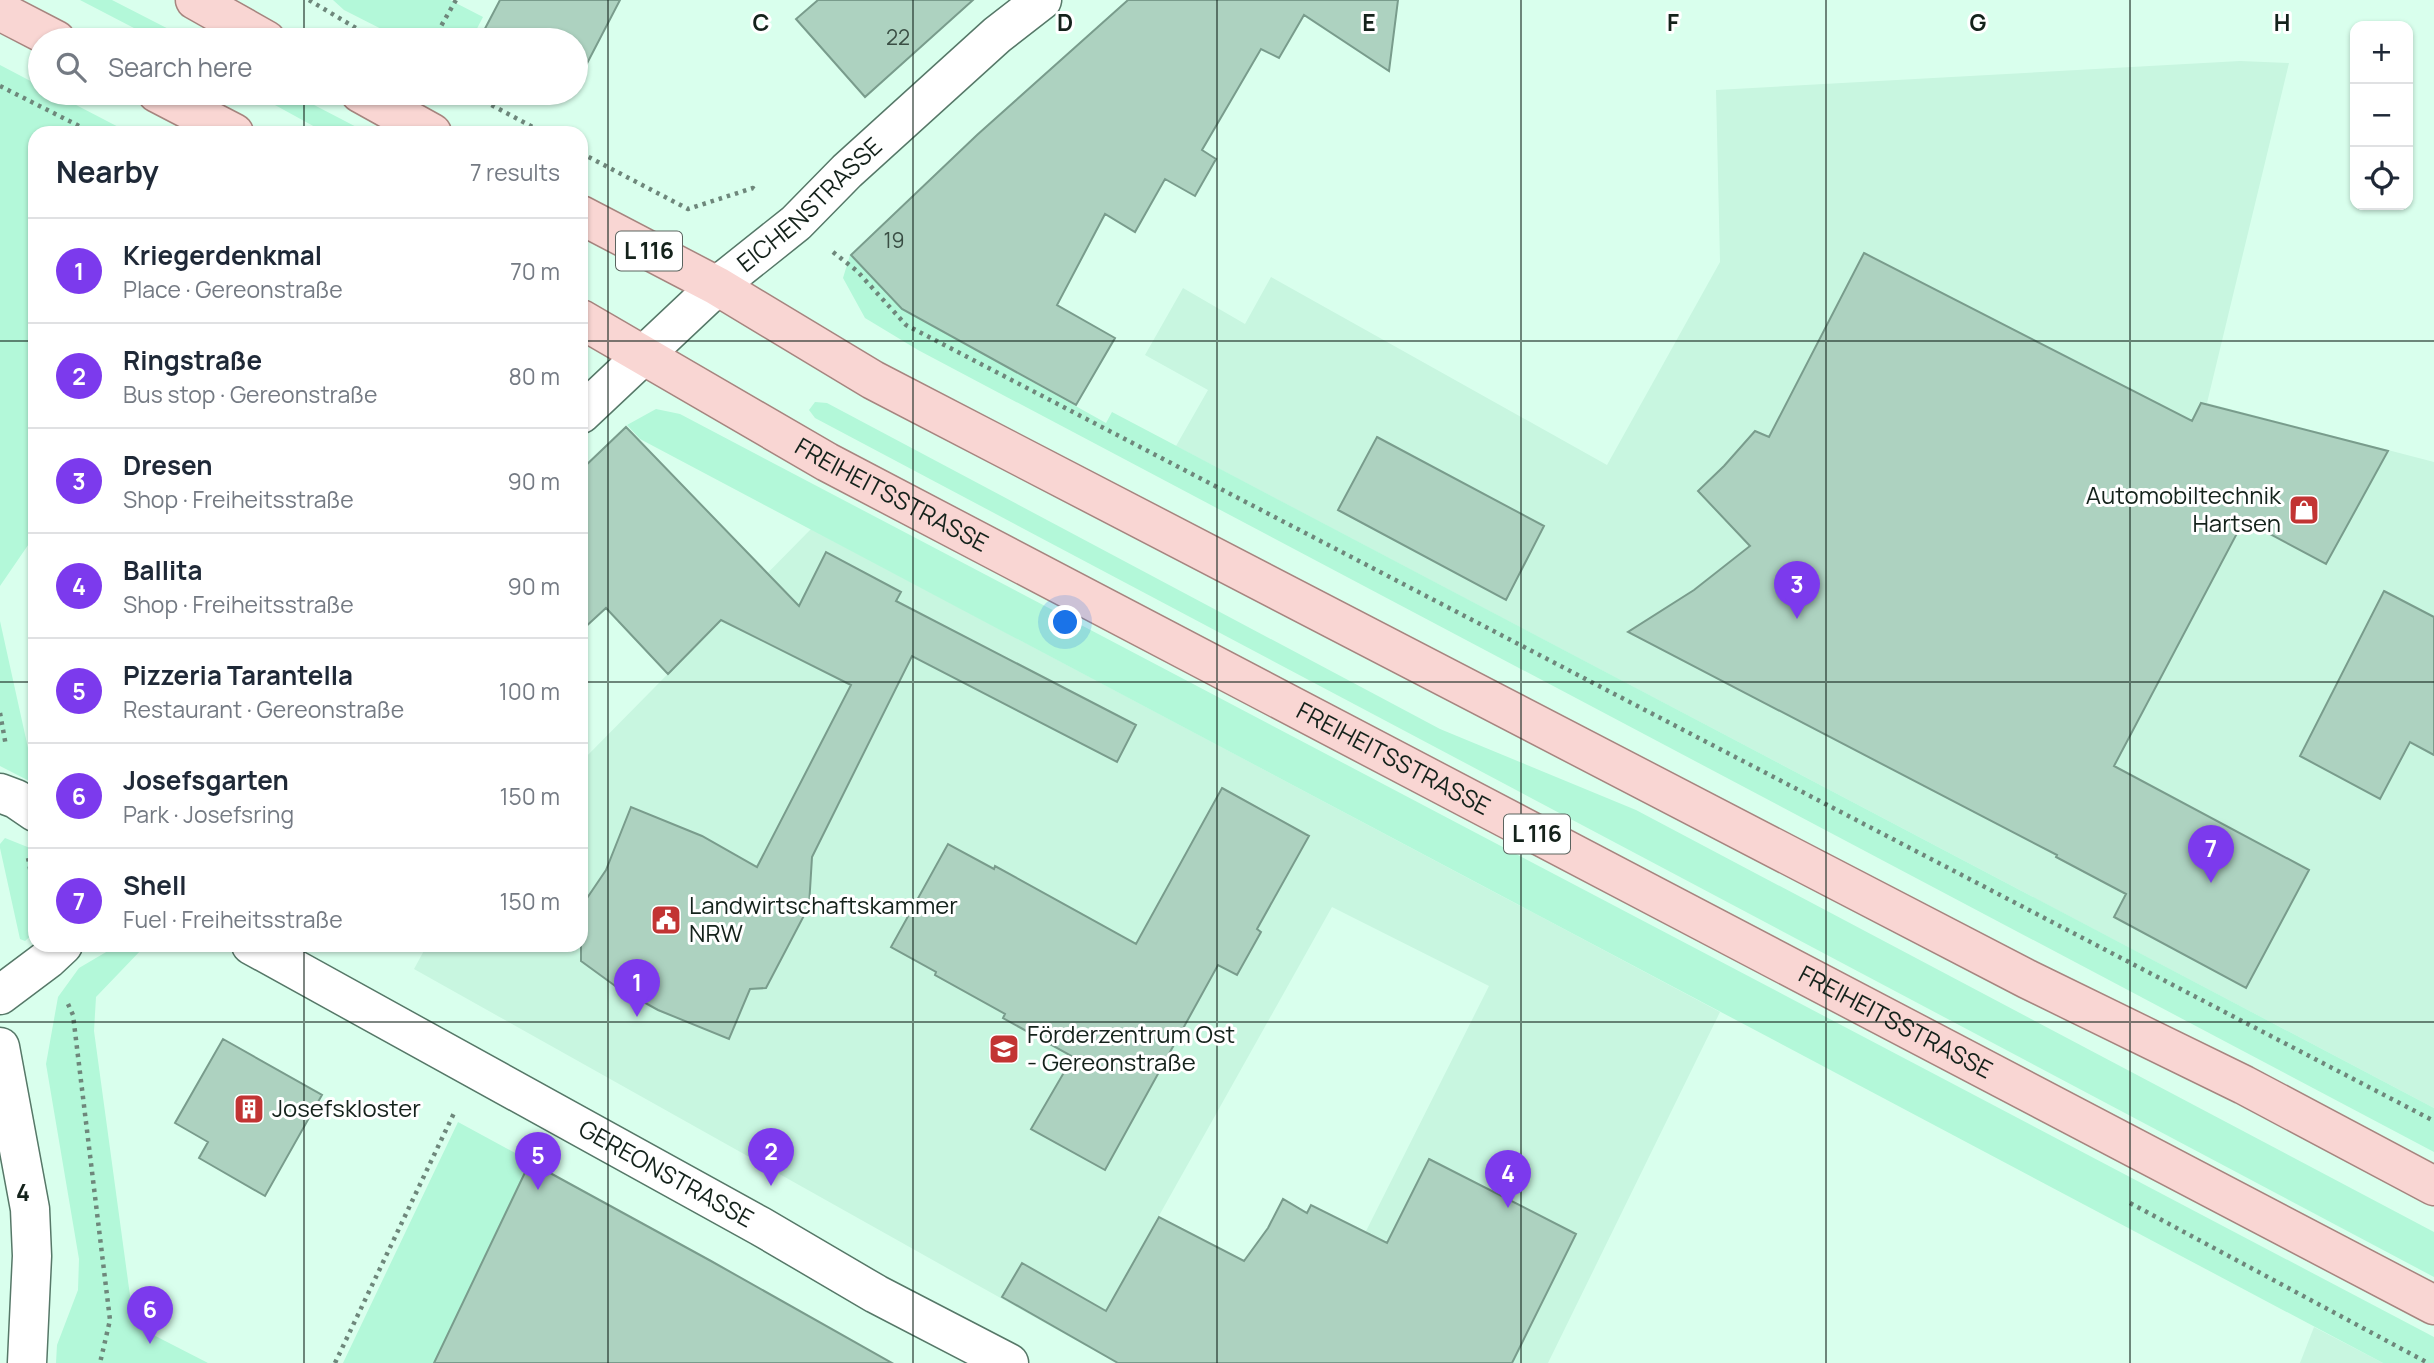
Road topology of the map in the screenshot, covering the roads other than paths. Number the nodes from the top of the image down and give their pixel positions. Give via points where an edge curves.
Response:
1 (195, 0) edge
2 (1042, 0) edge
3 (0, 11) edge
4 (33, 28) edge
5 (245, 28) edge
6 (180, 105) edge
7 (382, 105) edge
8 (221, 126) edge
9 (419, 126) edge
10 (588, 219) edge
11 (718, 286) junction
12 (588, 323) edge
13 (644, 356) junction
14 (588, 408) edge
15 (0, 793) edge
16 (28, 807) edge
17 (55, 952) edge
18 (264, 952) edge
19 (0, 995) edge
20 (0, 1047) edge
21 (2434, 1186) edge
22 (2434, 1305) edge
23 (27, 1363) edge
24 (1009, 1363) edge

1 - 5 main road
2 - 11 street, EICHENSTRASSE via 907,116 796,223
3 - 4 main road
6 - 8 main road
7 - 9 main road
10 - 11 main road, L 116
11 - 13 street, EICHENSTRASSE
11 - 21 main road, L 116 via 873,380
12 - 13 main road, FREIHEITSSTRASSE / L 116
13 - 14 street, EICHENSTRASSE
13 - 22 main road, FREIHEITSSTRASSE / L 116 via 827,462
15 - 16 street
17 - 19 street
18 - 24 street, GEREONSTRASSE via 876,1294
20 - 23 street via 30,1209

